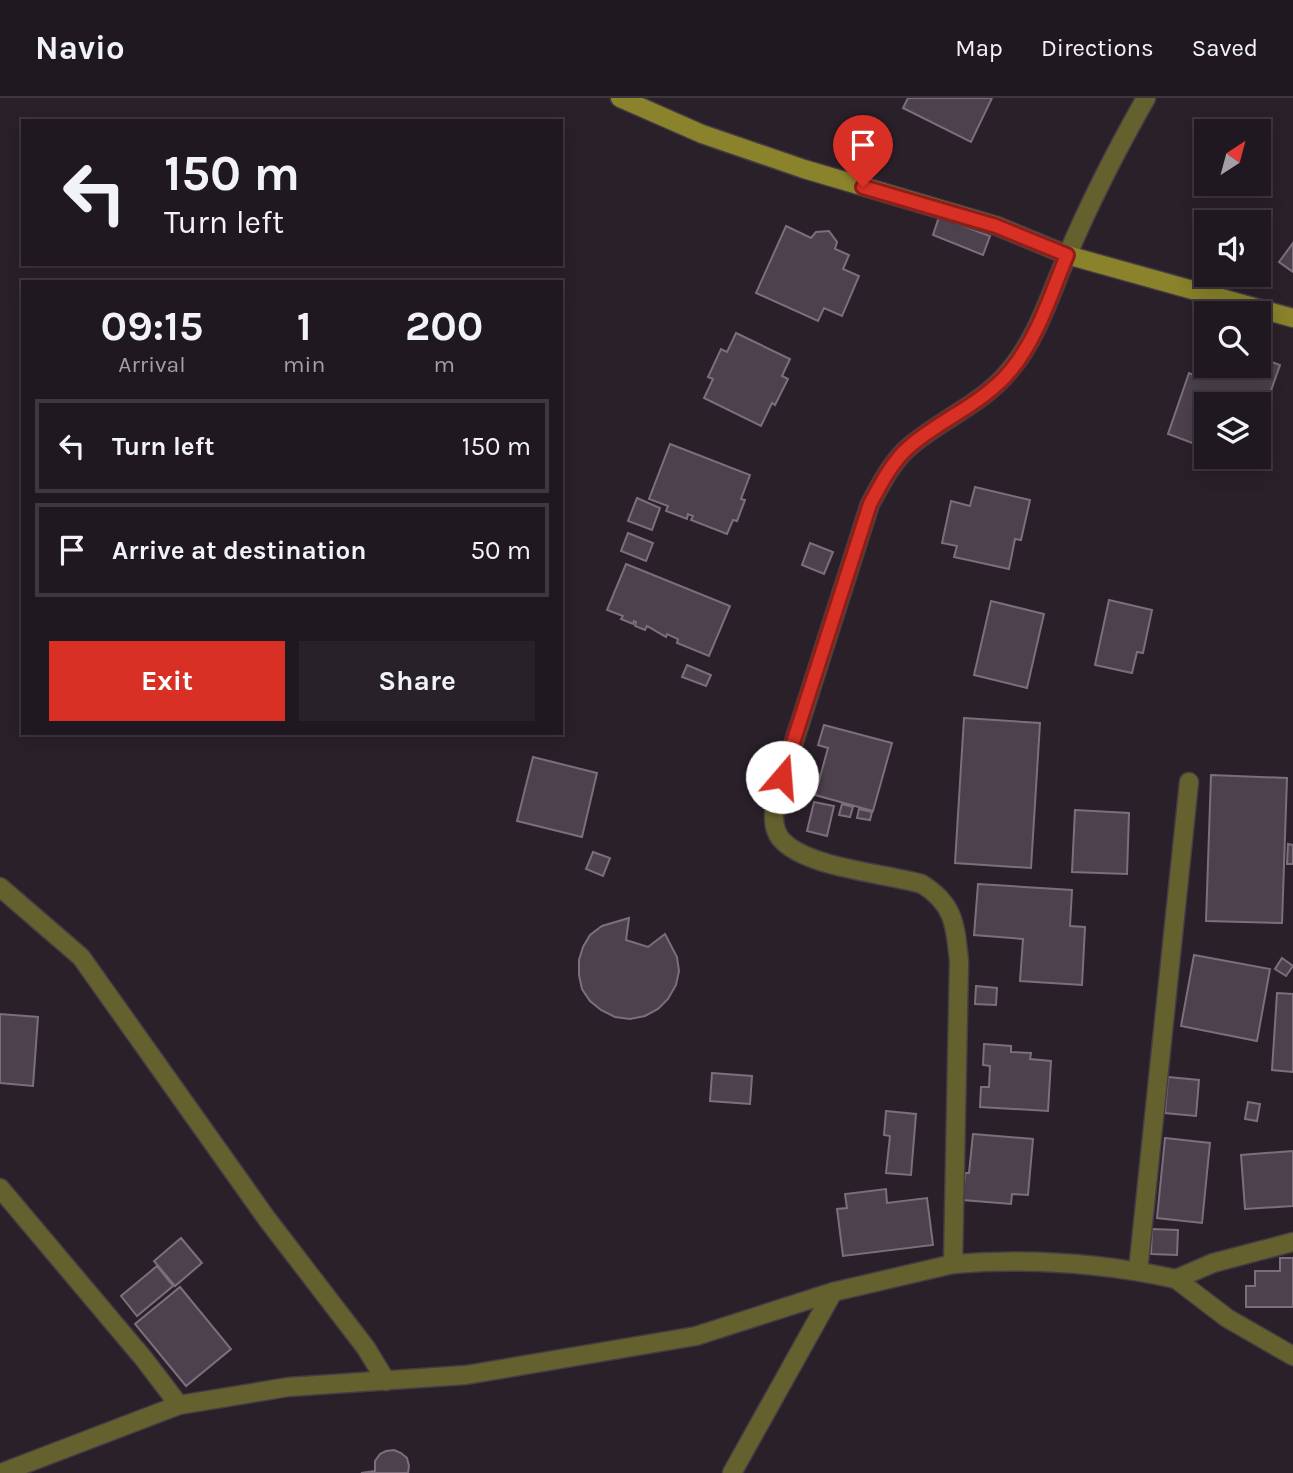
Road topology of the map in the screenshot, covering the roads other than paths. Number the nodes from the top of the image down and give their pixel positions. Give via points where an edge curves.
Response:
1 (620, 98) edge
2 (1146, 98) edge
3 (1067, 255) junction
4 (1293, 318) edge
5 (1189, 782) dead end
6 (0, 887) edge
7 (0, 1188) edge
8 (1293, 1242) edge
9 (953, 1264) junction
10 (1138, 1271) junction
11 (1176, 1279) junction
12 (832, 1292) junction
13 (1293, 1356) edge
14 (386, 1381) junction
15 (179, 1405) junction
16 (1, 1473) edge
17 (732, 1473) edge

1 - 3 street via 702,134 996,226
2 - 3 street
3 - 4 street
3 - 9 street via 1036,330 1010,370 980,400 908,448 887,472 870,504 775,802 773,821 791,848 809,859 922,884 951,912 959,961
5 - 10 street
6 - 14 street via 81,957
7 - 15 street
8 - 11 street via 1213,1263
9 - 10 street via 997,1261
9 - 12 street
10 - 11 street
11 - 13 street via 1227,1318
12 - 14 street via 696,1336 466,1375
12 - 17 street
14 - 15 street via 288,1387
15 - 16 street

